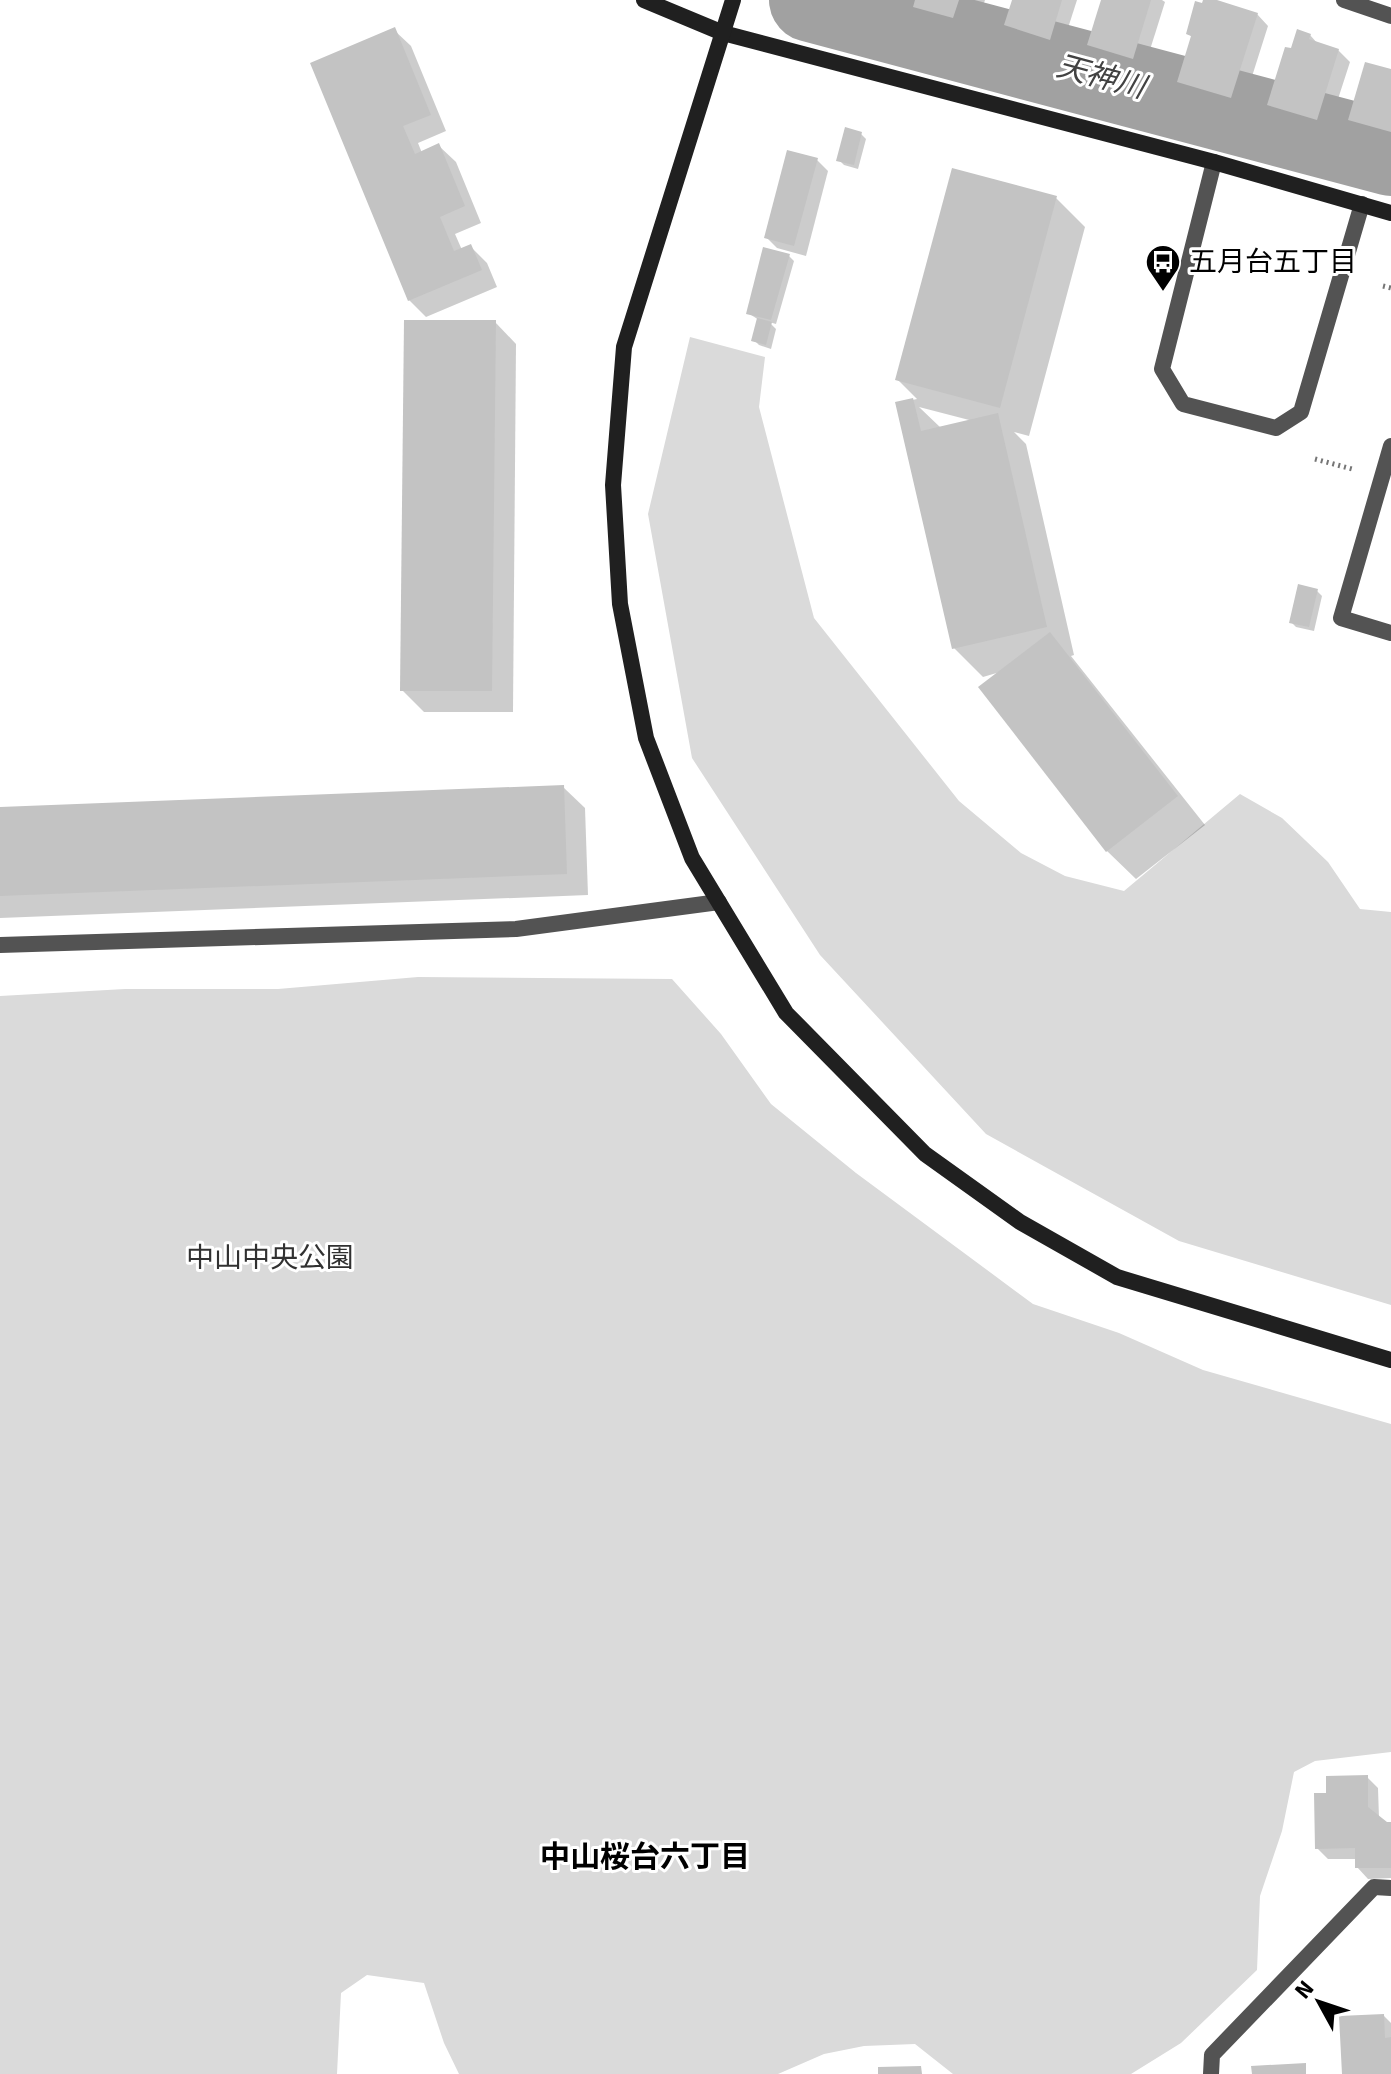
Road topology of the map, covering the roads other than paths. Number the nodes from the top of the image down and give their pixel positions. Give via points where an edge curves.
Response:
1 (644, 0) edge
2 (733, 0) edge
3 (1344, 0) edge
4 (1391, 16) edge
5 (723, 33) junction
6 (1214, 162) junction
7 (1362, 204) junction
8 (1391, 213) edge
9 (1391, 446) edge
10 (1391, 633) edge
11 (719, 902) junction
12 (0, 945) edge
13 (1391, 1360) edge
14 (1391, 1888) edge
15 (1211, 2074) edge

1 - 5 street
2 - 5 street
3 - 4 street
5 - 6 street
5 - 11 street via 624,347 613,485 620,604 646,738 692,858
6 - 7 street
6 - 7 street via 1162,369 1183,404 1276,428 1301,412
7 - 8 street
9 - 10 street via 1341,618
11 - 12 street via 516,929
11 - 13 street via 786,1013 925,1154 1020,1222 1117,1277
14 - 15 street via 1374,1887 1212,2055

